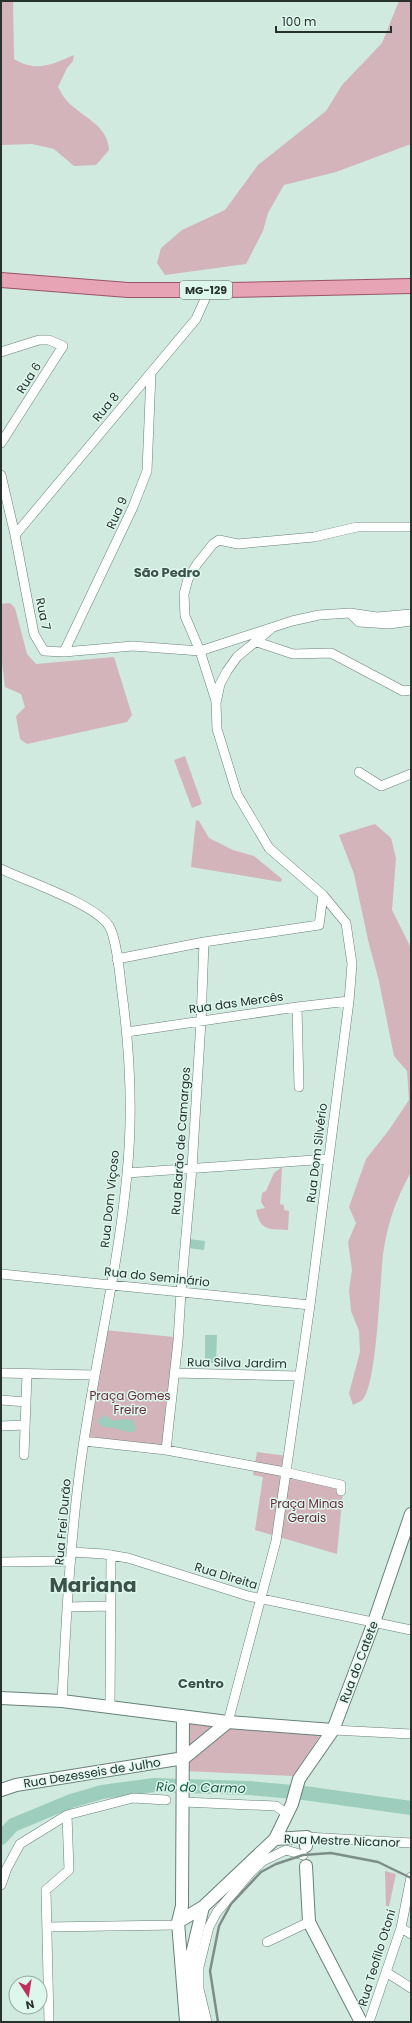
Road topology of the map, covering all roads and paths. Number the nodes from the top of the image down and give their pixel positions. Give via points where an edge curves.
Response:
1 (1, 280) edge
2 (411, 286) edge
3 (209, 290) junction
4 (1, 352) edge
5 (151, 372) junction
6 (1, 443) edge
7 (1, 475) edge
8 (411, 527) edge
9 (15, 535) junction
10 (350, 613) junction
11 (411, 614) edge
12 (411, 621) edge
13 (272, 628) junction
14 (257, 642) junction
15 (200, 651) junction
16 (64, 652) junction
17 (411, 690) edge
18 (216, 703) junction
19 (359, 772) dead end
20 (411, 774) edge
21 (1, 869) edge
22 (323, 895) junction
23 (204, 942) junction
24 (117, 959) junction
25 (349, 1001) junction
26 (297, 1007) junction
27 (201, 1021) junction
28 (127, 1032) junction
29 (299, 1087) dead end
30 (328, 1159) junction
31 (192, 1168) junction
32 (127, 1173) junction
33 (1, 1274) edge
34 (112, 1284) junction
35 (181, 1292) junction
36 (310, 1305) junction
37 (1, 1373) edge
38 (175, 1373) junction
39 (27, 1374) junction
40 (94, 1375) junction
41 (298, 1376) junction
42 (1, 1400) edge
43 (26, 1402) junction
44 (25, 1425) junction
45 (1, 1426) edge
46 (84, 1441) junction
47 (166, 1450) junction
48 (24, 1455) dead end
49 (285, 1472) junction
50 (341, 1491) dead end
51 (411, 1514) edge
52 (111, 1555) junction
53 (72, 1556) junction
54 (1, 1562) edge
55 (261, 1599) junction
56 (110, 1606) junction
57 (67, 1607) junction
58 (374, 1622) junction
59 (411, 1630) edge
60 (1, 1698) edge
61 (62, 1702) junction
62 (110, 1708) junction
63 (183, 1716) junction
64 (228, 1722) junction
65 (333, 1730) junction
66 (411, 1734) edge
67 (184, 1758) junction
68 (1, 1790) edge
69 (184, 1799) junction
70 (166, 1800) dead end
71 (289, 1809) junction
72 (67, 1815) junction
73 (276, 1839) junction
74 (411, 1843) edge
75 (306, 1851) junction
76 (411, 1877) edge
77 (1, 1885) edge
78 (182, 1906) junction
79 (203, 1907) junction
80 (178, 1922) junction
81 (309, 1922) junction
82 (47, 1926) junction
83 (401, 1928) junction
84 (411, 1934) edge
85 (267, 1942) dead end
86 (191, 1958) junction
87 (386, 1972) junction
88 (411, 1988) edge
89 (48, 2022) edge
90 (186, 2022) edge
91 (198, 2022) edge
92 (207, 2022) edge
93 (361, 2022) edge
94 (369, 2022) edge

1 - 3 main road, MG-129 via 128,290
2 - 3 main road, MG-129
3 - 5 street, Rua 8 via 196,319
4 - 6 street, Rua 6 via 39,340 49,340 63,346
5 - 9 street, Rua 8
5 - 16 street, Rua 9 via 147,471 133,507
7 - 9 street, Rua 7
8 - 15 street via 357,527 314,537 238,544 219,540 197,564 184,594 185,616
9 - 16 street, Rua 7 via 34,634 44,651
10 - 11 street via 377,617
10 - 12 street via 359,622 389,624
10 - 13 street via 319,615
13 - 14 street
13 - 15 street
14 - 17 street via 293,654 331,653 403,690
14 - 18 street via 237,657 227,671 220,684
15 - 16 street, Rua 7 via 133,646
15 - 18 street
18 - 22 street, Rua Dom Silvério via 217,729 237,794 269,848
19 - 20 street via 381,786
21 - 24 street, Rua Dom Viçoso via 85,907 103,919 110,928
22 - 23 street via 319,925
22 - 25 street, Rua Dom Silvério via 346,923 352,964
23 - 24 street
23 - 27 street, Rua Barão de Camargos
24 - 28 street, Rua Dom Viçoso
25 - 26 street, Rua das Mercês
25 - 30 street, Rua Dom Silvério
26 - 27 street, Rua das Mercês
26 - 29 street
27 - 28 street, Rua das Mercês
27 - 31 street, Rua Barão de Camargos
28 - 32 street, Rua Dom Viçoso via 130,1102
30 - 31 street
30 - 36 street, Rua Dom Silvério
31 - 32 street
31 - 35 street, Rua Barão de Camargos
32 - 34 street, Rua Dom Viçoso
33 - 34 street, Rua do Seminário
34 - 35 street, Rua do Seminário
34 - 40 street, Rua Dom Viçoso
35 - 36 street, Rua do Seminário
35 - 38 street, Rua Barão de Camargos
36 - 41 street, Rua Dom Silvério
37 - 39 street
38 - 41 street, Rua Silva Jardim
38 - 47 street
39 - 40 street
39 - 43 street
40 - 46 street, Rua Dom Viçoso
41 - 49 street, Rua Dom Silvério
42 - 43 street
43 - 44 street
44 - 45 street
44 - 48 street
46 - 47 street
46 - 53 street, Rua Frei Durão
47 - 49 street
49 - 50 street via 341,1485
49 - 55 street via 276,1541
51 - 58 street, Rua do Catete
52 - 53 street, Rua Direita
52 - 55 street, Rua Direita
52 - 56 street
53 - 54 street, Rua Direita
53 - 57 street, Rua Frei Durão
55 - 58 street, Rua Direita
55 - 64 street
56 - 57 street
56 - 62 street
57 - 61 street, Rua Frei Durão
58 - 59 street, Rua Direita
58 - 65 street, Rua do Catete
60 - 61 street
61 - 62 street
62 - 63 street
63 - 64 street
63 - 67 street
64 - 65 street
64 - 67 street
65 - 66 street
65 - 71 street, Rua do Catete via 299,1780
67 - 68 street, Rua Dezesseis de Julho via 16,1785
67 - 69 street
69 - 71 street
69 - 78 street
70 - 72 street via 133,1798
71 - 73 street, Rua do Catete
72 - 77 street via 20,1844
72 - 82 street via 69,1870 46,1890
73 - 75 street, Rua Mestre Nicanor
73 - 79 street, Rua Mestre Nicanor
74 - 75 street, Rua Mestre Nicanor
75 - 81 street
75 - 92 street via 286,1850 263,1860 217,1912 209,1926 199,1967 199,1989
76 - 83 street, Rua Teofilo Otoni
78 - 79 street
78 - 80 street
79 - 80 street, Rua Mestre Nicanor
79 - 86 street
80 - 82 street via 175,1926
80 - 86 street
80 - 90 street
81 - 85 street
81 - 93 street
82 - 89 street
83 - 84 street
83 - 87 street, Rua Teofilo Otoni
86 - 91 street
87 - 88 street
87 - 94 street, Rua Teofilo Otoni

